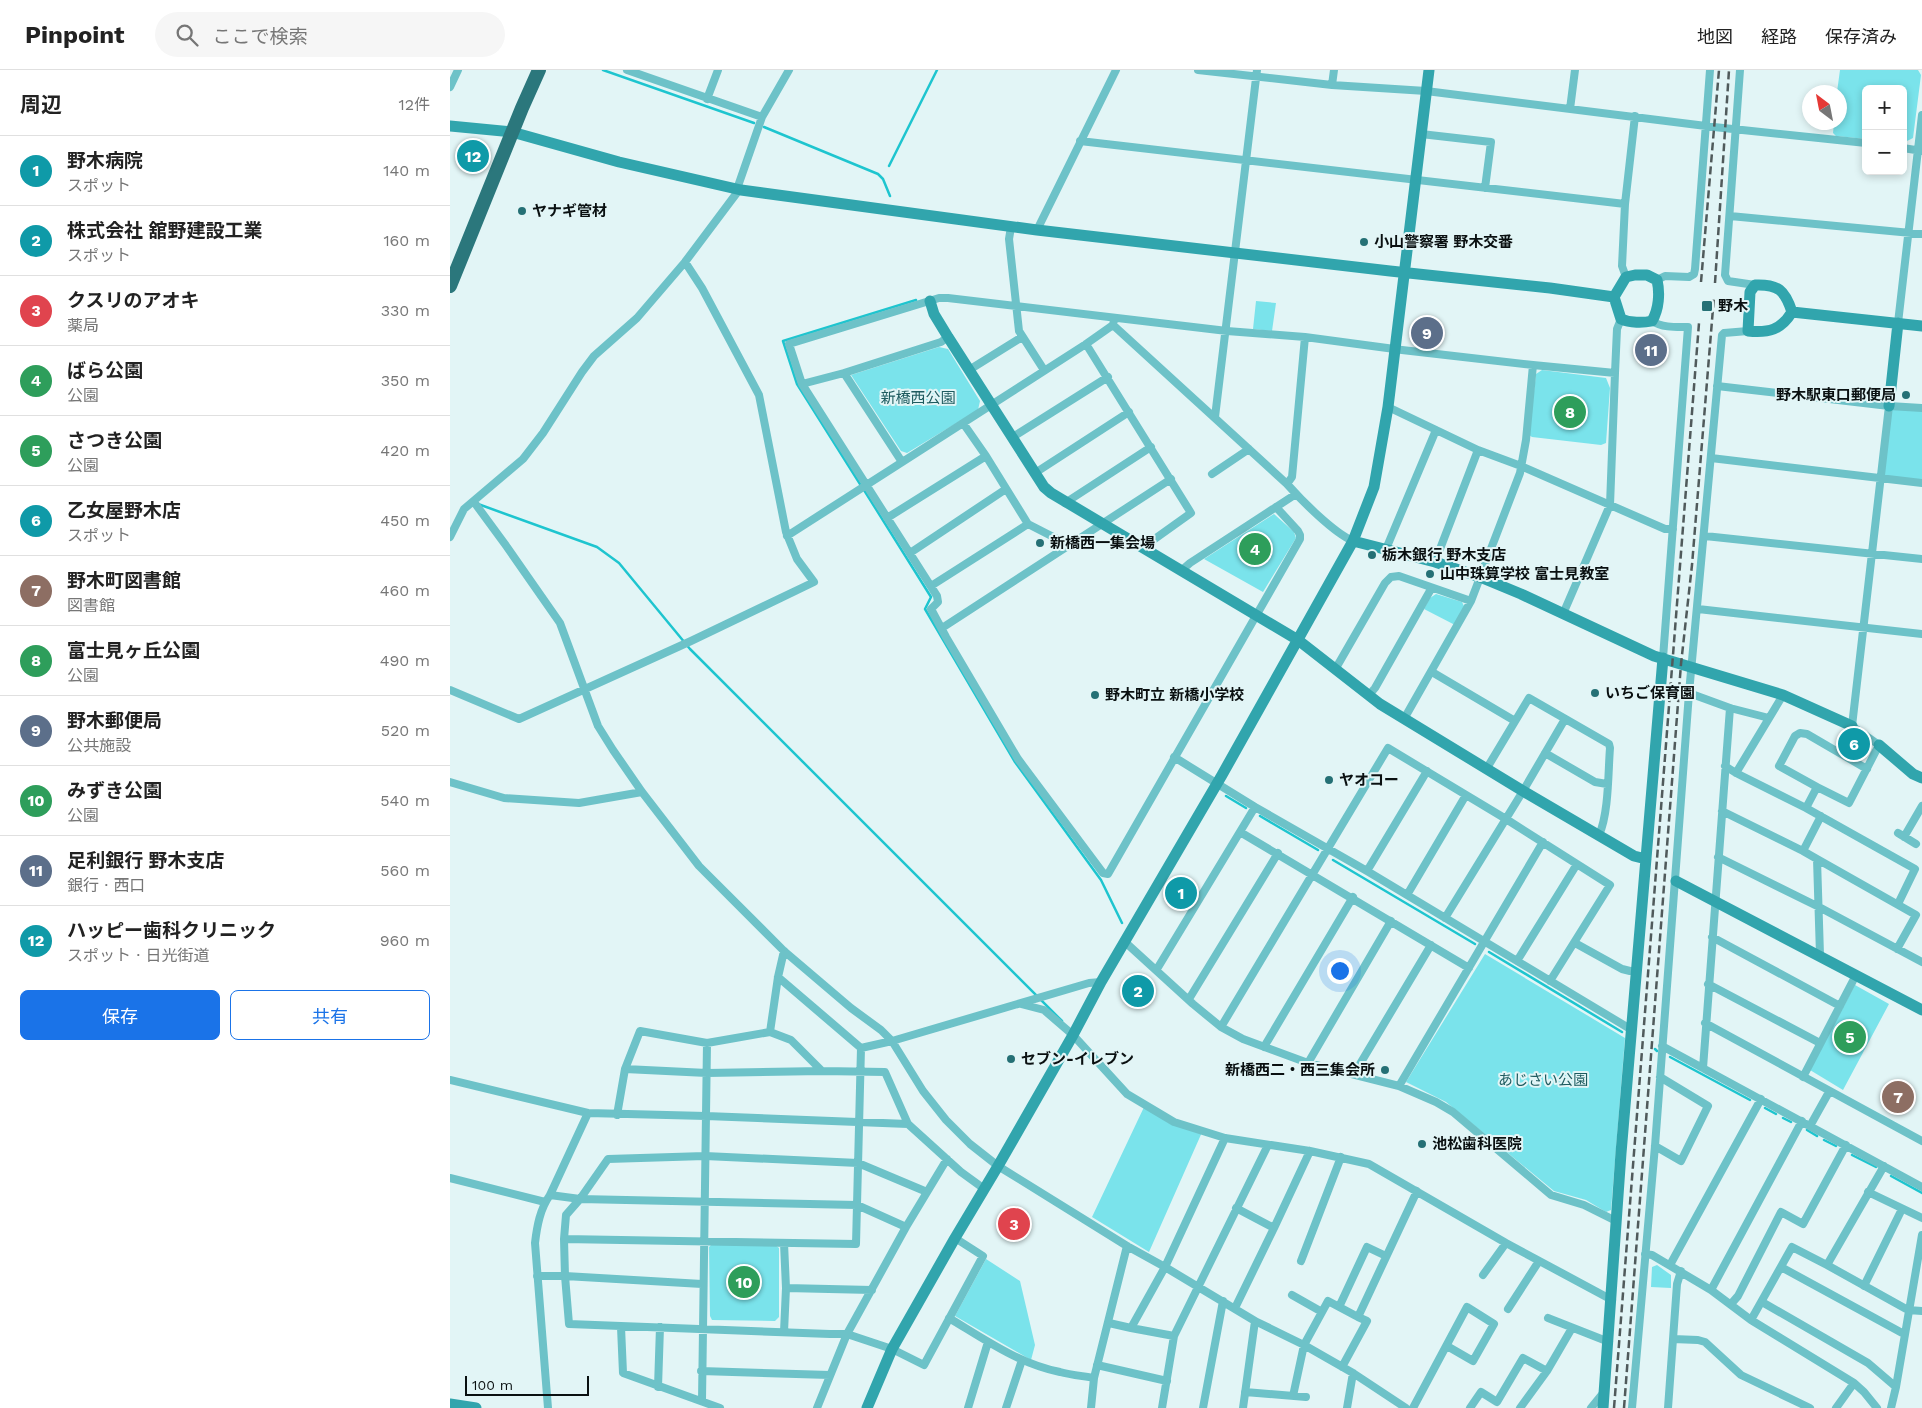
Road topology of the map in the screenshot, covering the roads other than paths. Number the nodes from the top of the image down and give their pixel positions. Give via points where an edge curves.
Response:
1 (458, 70) edge
2 (539, 70) edge
3 (627, 70) edge
4 (718, 70) edge
5 (789, 70) edge
6 (1116, 70) edge
7 (1198, 70) edge
8 (1334, 70) edge
9 (1429, 70) edge
10 (1575, 70) edge
11 (1710, 70) edge
12 (1740, 70) edge
13 (1257, 73) edge
14 (1332, 85) junction
15 (450, 87) edge
16 (1426, 91) junction
17 (706, 99) junction
18 (1570, 109) junction
19 (1922, 115) edge
20 (1635, 116) junction
21 (762, 117) junction
22 (1706, 125) junction
23 (450, 126) edge
24 (1736, 129) junction
25 (512, 132) junction
26 (1421, 134) junction
27 (1080, 141) junction
28 (1862, 143) edge
29 (1907, 149) edge
30 (1920, 151) edge
31 (1246, 161) junction
32 (1416, 179) junction
33 (1485, 188) junction
34 (738, 189) junction
35 (1625, 204) junction
36 (1730, 216) junction
37 (1010, 227) junction
38 (1037, 230) junction
39 (1908, 233) junction
40 (1922, 234) edge
41 (1236, 253) junction
42 (685, 262) junction
43 (453, 268) edge
44 (1405, 272) junction
45 (1626, 277) junction
46 (1657, 280) junction
47 (1755, 285) junction
48 (450, 286) edge
49 (1614, 297) junction
50 (930, 301) junction
51 (1017, 307) junction
52 (1792, 312) junction
53 (1621, 319) junction
54 (1114, 321) junction
55 (1652, 321) junction
56 (1898, 323) junction
57 (1922, 326) edge
58 (1226, 331) junction
59 (1748, 331) junction
60 (1305, 336) junction
61 (948, 337) junction
62 (1022, 337) junction
63 (1086, 344) junction
64 (1395, 349) junction
65 (1533, 366) junction
66 (969, 370) junction
67 (1044, 370) junction
68 (1615, 372) junction
69 (844, 373) junction
70 (1108, 378) junction
71 (802, 384) junction
72 (1717, 386) junction
73 (991, 404) junction
74 (1889, 406) junction
75 (1388, 407) junction
76 (1922, 408) edge
77 (1129, 412) junction
78 (1215, 417) junction
79 (963, 423) junction
80 (1436, 430) junction
81 (1013, 437) junction
82 (1151, 447) junction
83 (1249, 449) junction
84 (1478, 450) junction
85 (986, 456) junction
86 (1711, 458) junction
87 (902, 462) junction
88 (1521, 466) junction
89 (1035, 473) junction
90 (1212, 474) dead end
91 (1171, 479) junction
92 (1880, 479) junction
93 (1922, 483) edge
94 (1287, 484) junction
95 (866, 485) junction
96 (1006, 489) junction
97 (1296, 494) junction
98 (474, 502) junction
99 (1065, 503) junction
100 (1610, 505) junction
101 (1276, 508) junction
102 (888, 518) junction
103 (1028, 524) junction
104 (1102, 524) junction
105 (1673, 529) junction
106 (788, 536) junction
107 (1705, 536) junction
108 (450, 537) edge
109 (1353, 541) junction
110 (1069, 545) junction
111 (1142, 548) junction
112 (1386, 549) junction
113 (910, 553) junction
114 (1872, 554) junction
115 (1922, 560) edge
116 (1435, 562) junction
117 (1182, 570) junction
118 (1480, 577) junction
119 (931, 586) junction
120 (1431, 589) junction
121 (1472, 602) junction
122 (1698, 608) junction
123 (1563, 614) junction
124 (1256, 615) junction
125 (942, 628) junction
126 (1864, 628) junction
127 (1922, 634) edge
128 (1298, 640) junction
129 (1663, 658) junction
130 (1692, 667) junction
131 (1336, 668) junction
132 (1432, 672) junction
133 (584, 688) junction
134 (450, 690) edge
135 (1690, 693) junction
136 (1369, 695) junction
137 (1783, 695) junction
138 (1730, 708) junction
139 (1769, 718) junction
140 (1404, 719) junction
141 (1565, 719) junction
142 (1515, 721) junction
143 (1852, 726) junction
144 (1879, 745) junction
145 (1545, 753) junction
146 (1174, 757) junction
147 (1726, 766) junction
148 (1487, 768) junction
149 (1867, 769) junction
150 (1427, 771) junction
151 (1736, 774) junction
152 (1922, 778) edge
153 (450, 782) edge
154 (1217, 783) junction
155 (1607, 784) junction
156 (1817, 787) junction
157 (1523, 791) junction
158 (642, 792) junction
159 (1466, 795) junction
160 (1922, 806) edge
161 (1255, 807) junction
162 (1806, 808) junction
163 (1722, 811) junction
164 (1821, 816) junction
165 (1506, 819) junction
166 (1240, 832) junction
167 (1599, 835) junction
168 (1543, 842) junction
169 (1916, 844) dead end
170 (1328, 850) junction
171 (1803, 851) junction
172 (1278, 853) junction
173 (1718, 857) junction
174 (1646, 859) junction
175 (1817, 859) junction
176 (1577, 864) junction
177 (1367, 871) junction
178 (1313, 875) junction
179 (1676, 880) junction
180 (1407, 895) junction
181 (1353, 897) junction
182 (1715, 901) junction
183 (1898, 904) junction
184 (1819, 907) junction
185 (1445, 918) junction
186 (1391, 920) junction
187 (1712, 937) junction
188 (1484, 941) junction
189 (1126, 942) junction
190 (1575, 944) junction
191 (1432, 945) junction
192 (1897, 949) junction
193 (784, 951) junction
194 (1820, 955) junction
195 (1517, 961) junction
196 (1922, 962) edge
197 (1469, 968) junction
198 (1156, 969) junction
199 (1637, 971) junction
200 (1856, 975) junction
201 (778, 977) junction
202 (1550, 981) junction
203 (1101, 982) junction
204 (1708, 984) junction
205 (1189, 999) junction
206 (1021, 1004) junction
207 (1840, 1006) junction
208 (1922, 1010) edge
209 (1705, 1023) junction
210 (1222, 1027) junction
211 (1632, 1030) junction
212 (770, 1032) junction
213 (1073, 1034) junction
214 (892, 1041) junction
215 (707, 1043) junction
216 (1820, 1043) junction
217 (1662, 1046) junction
218 (1264, 1047) junction
219 (861, 1048) junction
220 (1308, 1062) junction
221 (1703, 1068) junction
222 (626, 1070) junction
223 (822, 1071) junction
224 (860, 1072) junction
225 (707, 1073) junction
226 (1354, 1074) junction
227 (1660, 1077) junction
228 (1803, 1077) junction
229 (450, 1080) edge
230 (1399, 1086) junction
231 (1829, 1092) junction
232 (1761, 1099) junction
233 (588, 1113) junction
234 (617, 1115) junction
235 (706, 1116) junction
236 (858, 1121) junction
237 (908, 1124) junction
238 (1806, 1124) junction
239 (1225, 1138) junction
240 (1922, 1141) edge
241 (1268, 1145) junction
242 (1846, 1145) junction
243 (1655, 1146) junction
244 (1310, 1151) junction
245 (705, 1156) junction
246 (1341, 1157) junction
247 (947, 1159) junction
248 (858, 1163) junction
249 (998, 1166) junction
250 (1884, 1166) junction
251 (450, 1178) edge
252 (1922, 1186) edge
253 (983, 1188) junction
254 (1417, 1191) junction
255 (928, 1192) junction
256 (1868, 1192) junction
257 (550, 1195) junction
258 (580, 1199) junction
259 (705, 1201) junction
260 (544, 1202) junction
261 (856, 1205) junction
262 (1236, 1208) junction
263 (1902, 1209) junction
264 (1922, 1218) edge
265 (1616, 1221) junction
266 (906, 1227) junction
267 (1274, 1228) junction
268 (1922, 1235) edge
269 (954, 1238) junction
270 (564, 1239) junction
271 (703, 1241) junction
272 (784, 1243) junction
273 (1506, 1243) junction
274 (1127, 1246) junction
275 (1645, 1254) junction
276 (1386, 1256) junction
277 (1301, 1261) dead end
278 (1539, 1261) junction
279 (1670, 1265) junction
280 (1827, 1265) junction
281 (1165, 1267) junction
282 (1781, 1267) junction
283 (1681, 1272) junction
284 (537, 1276) junction
285 (565, 1276) junction
286 (1483, 1276) dead end
287 (702, 1284) junction
288 (1864, 1286) junction
289 (786, 1288) junction
290 (1199, 1288) junction
291 (872, 1290) junction
292 (1711, 1290) junction
293 (1292, 1295) dead end
294 (1612, 1300) junction
295 (1224, 1301) junction
296 (1762, 1302) junction
297 (1731, 1304) junction
298 (1338, 1307) junction
299 (1235, 1308) junction
300 (1508, 1309) dead end
301 (1908, 1310) junction
302 (1922, 1311) edge
303 (1322, 1312) junction
304 (1358, 1317) junction
305 (949, 1318) junction
306 (1548, 1318) dead end
307 (1751, 1320) junction
308 (1254, 1321) junction
309 (1109, 1323) junction
310 (621, 1326) junction
311 (660, 1327) junction
312 (1131, 1328) junction
313 (1572, 1328) junction
314 (702, 1330) junction
315 (784, 1332) junction
316 (847, 1334) junction
317 (1904, 1334) junction
318 (1174, 1336) junction
319 (1673, 1339) junction
320 (988, 1342) junction
321 (1609, 1342) junction
322 (1304, 1344) junction
323 (1447, 1346) junction
324 (892, 1349) junction
325 (1022, 1360) junction
326 (1097, 1365) junction
327 (1342, 1367) junction
328 (701, 1371) junction
329 (1547, 1371) junction
330 (1354, 1373) junction
331 (830, 1375) junction
332 (1094, 1378) junction
333 (1167, 1381) junction
334 (1854, 1383) junction
335 (658, 1387) junction
336 (1896, 1387) junction
337 (1245, 1392) junction
338 (1605, 1392) junction
339 (1293, 1396) junction
340 (1306, 1397) dead end
341 (702, 1402) junction
342 (450, 1404) edge
343 (476, 1408) edge
344 (548, 1408) edge
345 (720, 1408) edge
346 (817, 1408) edge
347 (866, 1408) edge
348 (968, 1408) edge
349 (1006, 1408) edge
350 (1090, 1408) edge
351 (1162, 1408) edge
352 (1203, 1408) edge
353 (1243, 1408) edge
354 (1347, 1408) edge
355 (1406, 1408) edge
356 (1413, 1408) edge
357 (1470, 1408) edge
358 (1520, 1408) edge
359 (1591, 1408) edge
360 (1603, 1408) edge
361 (1632, 1408) edge
362 (1668, 1408) edge
363 (1810, 1408) edge
364 (1836, 1408) edge
365 (1877, 1408) edge
366 (1891, 1408) edge

1 - 15 street
2 - 25 highway
3 - 17 street
4 - 17 street
5 - 21 street
6 - 27 street
7 - 13 street
8 - 14 street
9 - 16 street
10 - 18 street
11 - 22 street
12 - 24 street
13 - 14 street
13 - 31 street
14 - 16 street
16 - 18 street
16 - 26 street
17 - 21 street
18 - 20 street
19 - 30 street
20 - 22 street
20 - 35 street
21 - 34 street
22 - 24 street
22 - 46 street via 1694,274 1690,277 1665,276
23 - 25 street
24 - 28 street
24 - 36 street
25 - 34 street via 620,162
25 - 43 highway
26 - 32 street
26 - 33 street via 1491,142
27 - 31 street
27 - 38 street
29 - 30 street
30 - 39 street
31 - 32 street
31 - 41 street
32 - 33 street
32 - 44 street
33 - 35 street
34 - 37 street
34 - 42 street
35 - 45 street via 1622,266
36 - 39 street
36 - 47 street via 1726,278
37 - 38 street
37 - 51 street
38 - 41 street
39 - 40 street
39 - 56 street
41 - 44 street
41 - 58 street
42 - 98 street via 637,318 594,356 523,459
42 - 106 street via 759,395
43 - 48 highway
44 - 49 street
44 - 64 street
45 - 46 street via 1647,275
45 - 49 street
46 - 55 street via 1658,308
47 - 52 street via 1775,286 1783,293
47 - 59 street via 1750,292
49 - 53 street
50 - 51 street via 948,298
50 - 61 street
50 - 71 street via 789,344
51 - 54 street
51 - 62 street
52 - 56 street
52 - 59 street via 1773,330
53 - 55 street
53 - 68 street via 1617,329
54 - 58 street
54 - 63 street
54 - 78 street
55 - 105 street via 1664,326 1688,327
56 - 57 street
56 - 74 street
58 - 60 street
58 - 78 street
59 - 72 street via 1724,332 1722,335
60 - 64 street
60 - 94 street via 1292,476
61 - 66 street
61 - 69 street
62 - 66 street
62 - 67 street
63 - 67 street
63 - 70 street
64 - 65 street
64 - 75 street
65 - 68 street
65 - 88 street
66 - 73 street
67 - 73 street
68 - 100 street
69 - 71 street
69 - 87 street
70 - 77 street
70 - 81 street
71 - 95 street
72 - 74 street
72 - 86 street
73 - 79 street
73 - 81 street
74 - 76 street
74 - 92 street
75 - 80 street
75 - 109 street via 1374,487
77 - 82 street
77 - 89 street
78 - 83 street
79 - 85 street
79 - 87 street
80 - 84 street
80 - 112 street
81 - 89 street
82 - 91 street
82 - 99 street
83 - 90 street
83 - 94 street
84 - 88 street
84 - 116 street
85 - 96 street
85 - 102 street
86 - 92 street
86 - 107 street
87 - 95 street
88 - 100 street
88 - 118 street
89 - 99 street via 1044,487
91 - 104 street
91 - 111 street via 1191,513
92 - 93 street
92 - 114 street
94 - 97 street
95 - 102 street
95 - 106 street
96 - 103 street
96 - 113 street
97 - 101 street
97 - 109 street via 1342,536
98 - 108 street via 464,510
98 - 133 street via 560,623
99 - 104 street
100 - 105 street via 1665,529
100 - 123 street
101 - 117 street
101 - 124 street via 1298,531 1300,539
102 - 113 street
103 - 110 street
103 - 119 street
104 - 110 street
104 - 111 street
105 - 129 street
106 - 133 street via 797,559 814,582
107 - 114 street
107 - 122 street
109 - 112 street
109 - 128 street
110 - 125 street
111 - 117 street
112 - 116 street
113 - 119 street
114 - 115 street
114 - 126 street
116 - 118 street
117 - 124 street
118 - 121 street
118 - 123 street
119 - 125 street via 938,599 931,609
120 - 121 street
120 - 131 street via 1399,576 1391,577
120 - 136 street via 1376,688
121 - 132 street
122 - 126 street
122 - 130 street
123 - 129 street
124 - 128 street
124 - 146 street
125 - 146 street via 1018,759 1103,873 1108,874
126 - 127 street
126 - 143 street
128 - 131 street
128 - 154 street
129 - 130 street
129 - 174 street
130 - 135 street
130 - 137 street
131 - 136 street
132 - 140 street
132 - 142 street
133 - 134 street via 519,719
133 - 158 street via 598,726
135 - 138 street
135 - 179 street
136 - 140 street
137 - 139 street
137 - 143 street
138 - 139 street
138 - 147 street
139 - 151 street
140 - 148 street
141 - 142 street via 1529,698
141 - 145 street
141 - 155 street via 1608,744
142 - 148 street
143 - 144 street
144 - 149 street
144 - 152 street
145 - 155 street via 1595,782
145 - 157 street
146 - 154 street
147 - 151 street
147 - 163 street
148 - 157 street
149 - 156 street via 1849,803
149 - 156 street via 1800,732 1780,766
150 - 159 street
150 - 170 street via 1388,748
150 - 177 street
151 - 162 street
153 - 158 street via 504,798 579,803
154 - 161 street
154 - 189 street
155 - 167 street via 1603,827
156 - 162 street
157 - 165 street
157 - 167 street
158 - 193 street via 699,866
159 - 165 street
159 - 180 street
160 - 169 street via 1901,835
161 - 166 street
161 - 170 street
162 - 164 street
163 - 171 street
163 - 173 street
164 - 171 street
164 - 183 street via 1915,869
165 - 168 street
165 - 185 street
166 - 172 street
166 - 198 street
167 - 174 street via 1634,856
168 - 176 street
168 - 188 street
170 - 177 street
170 - 178 street
171 - 175 street
172 - 178 street
172 - 205 street
173 - 182 street
173 - 184 street
174 - 199 street
175 - 183 street
175 - 184 street
176 - 190 street via 1610,885
176 - 195 street
177 - 180 street
178 - 181 street
178 - 210 street
179 - 182 street
179 - 217 street
180 - 185 street
181 - 186 street
181 - 218 street
182 - 187 street
182 - 194 street
183 - 192 street via 1916,915
184 - 192 street
184 - 194 street
185 - 188 street
186 - 191 street
186 - 220 street
187 - 204 street
187 - 207 street
188 - 195 street
188 - 197 street
189 - 198 street
189 - 203 street
190 - 199 street via 1622,969
190 - 202 street
191 - 197 street
191 - 226 street
192 - 196 street
193 - 201 street
193 - 214 street
194 - 200 street
195 - 202 street
197 - 230 street
198 - 205 street
199 - 211 street
200 - 207 street
200 - 208 street
201 - 212 street
201 - 219 street
202 - 211 street
203 - 206 street
203 - 213 street
204 - 209 street
204 - 216 street
205 - 210 street
206 - 213 street via 1044,1010
206 - 214 street
207 - 216 street
209 - 221 street
209 - 228 street
210 - 218 street
211 - 265 street
212 - 215 street
212 - 223 street via 791,1040
213 - 239 street via 1126,1094 1174,1122
213 - 249 street
214 - 219 street
214 - 249 street via 923,1091 946,1120
215 - 222 street via 640,1031
215 - 225 street
216 - 228 street
217 - 221 street
217 - 227 street
218 - 220 street
219 - 224 street
220 - 226 street
221 - 232 street
222 - 225 street
222 - 234 street
223 - 224 street
223 - 225 street
224 - 236 street
224 - 237 street via 885,1072
225 - 235 street
226 - 230 street
227 - 243 street
227 - 243 street via 1708,1106 1681,1161
228 - 231 street
229 - 233 street
230 - 265 street via 1453,1112 1551,1195 1584,1205
231 - 238 street
231 - 240 street
232 - 238 street
232 - 279 street
233 - 234 street
233 - 257 street
234 - 235 street
235 - 236 street
235 - 245 street
236 - 237 street
236 - 248 street
237 - 247 street
238 - 242 street
238 - 292 street
239 - 241 street
239 - 281 street
241 - 244 street
241 - 262 street
242 - 250 street
242 - 297 street via 1803,1224 1781,1212
243 - 275 street
244 - 246 street
244 - 267 street
245 - 248 street
245 - 258 street via 608,1159
245 - 259 street
246 - 254 street via 1369,1164
246 - 277 street
247 - 253 street
247 - 255 street
248 - 255 street
248 - 261 street
249 - 253 street
249 - 274 street
250 - 252 street
250 - 256 street
251 - 260 street
253 - 269 street
254 - 273 street
254 - 276 street
255 - 266 street
256 - 263 street
256 - 280 street
257 - 258 street
257 - 260 street
258 - 259 street
258 - 270 street via 566,1215
259 - 261 street
259 - 271 street
260 - 284 street via 535,1243
261 - 266 street
261 - 272 street via 856,1244
262 - 267 street
262 - 290 street
263 - 264 street
263 - 288 street
265 - 294 street
266 - 291 street
267 - 299 street
268 - 301 street
269 - 305 street via 983,1256
269 - 324 street
270 - 271 street
270 - 285 street
271 - 272 street
271 - 287 street
272 - 289 street
273 - 278 street
273 - 286 street
274 - 281 street
274 - 309 street
275 - 279 street
275 - 361 street
276 - 298 street via 1366,1247
276 - 304 street
278 - 294 street
278 - 300 street
279 - 283 street
280 - 282 street via 1792,1247
280 - 288 street
281 - 290 street
281 - 312 street
282 - 296 street
282 - 317 street
283 - 292 street
283 - 319 street via 1677,1284
284 - 285 street
284 - 344 street
285 - 287 street
285 - 310 street via 569,1324
287 - 314 street
288 - 301 street
289 - 291 street
289 - 315 street
290 - 295 street
290 - 318 street
291 - 316 street
292 - 297 street
293 - 303 street
294 - 321 street
295 - 299 street
295 - 352 street
296 - 307 street
296 - 336 street via 1868,1363
297 - 307 street
298 - 303 street via 1328,1301
298 - 304 street
299 - 308 street
301 - 302 street
301 - 317 street
303 - 322 street
304 - 327 street via 1366,1321
305 - 320 street
305 - 324 street via 924,1365
306 - 313 street
307 - 334 street
308 - 322 street
308 - 337 street
309 - 312 street
309 - 326 street
310 - 311 street
310 - 335 street via 622,1373
311 - 314 street
311 - 335 street
312 - 318 street
313 - 321 street
313 - 329 street
314 - 315 street
314 - 328 street
315 - 316 street
316 - 324 street
316 - 331 street
317 - 336 street
318 - 333 street
319 - 362 street
319 - 363 street via 1705,1342 1741,1375
320 - 325 street
320 - 348 street
321 - 338 street
322 - 327 street
322 - 339 street
323 - 323 street via 1467,1306 1494,1324 1473,1361
323 - 356 street
324 - 347 street
325 - 332 street via 1058,1372
325 - 349 street
326 - 332 street
326 - 333 street
327 - 330 street
328 - 331 street
328 - 341 street
329 - 357 street via 1523,1358 1497,1402 1481,1392
329 - 358 street
330 - 354 street
330 - 355 street
331 - 346 street
332 - 350 street
333 - 351 street
334 - 364 street
334 - 365 street
335 - 341 street
336 - 366 street
337 - 339 street
337 - 353 street
338 - 359 street
338 - 360 street
339 - 340 street
341 - 345 street
342 - 343 street

